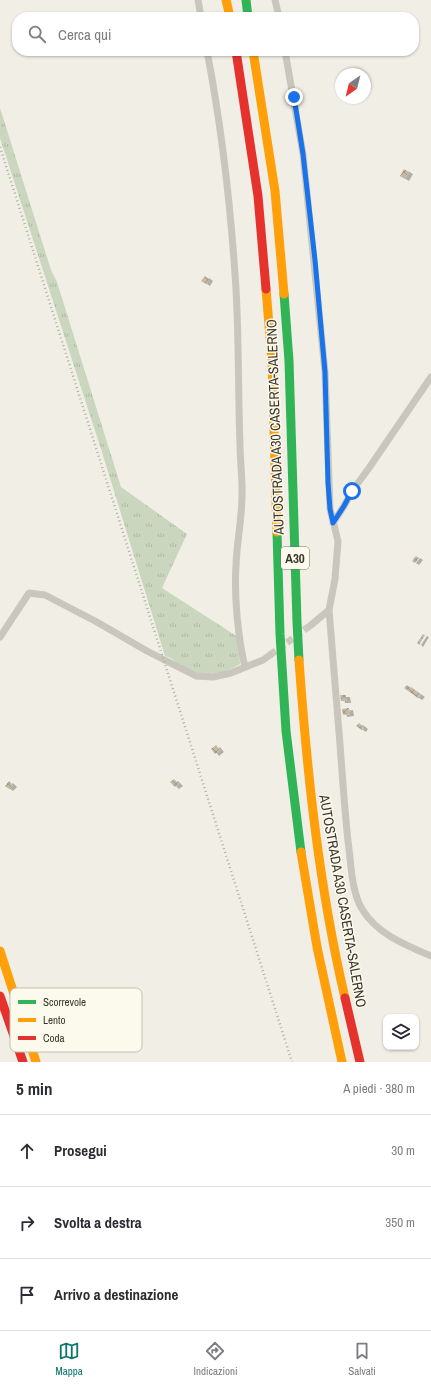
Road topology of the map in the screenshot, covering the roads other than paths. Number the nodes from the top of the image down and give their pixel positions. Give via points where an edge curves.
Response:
1 (198, 0) edge
2 (226, 0) edge
3 (246, 0) edge
4 (275, 0) edge
5 (200, 12) edge
6 (229, 12) edge
7 (247, 12) edge
8 (278, 12) edge
9 (208, 56) edge
10 (237, 56) edge
11 (254, 56) edge
12 (286, 56) edge
13 (431, 377) edge
14 (333, 523) junction
15 (329, 610) junction
16 (311, 625) tunnel mouth
17 (0, 637) edge
18 (270, 655) tunnel mouth
19 (245, 667) junction
20 (0, 951) edge
21 (431, 956) edge
22 (12, 988) edge
23 (0, 996) edge
24 (10, 1025) edge
25 (20, 1052) edge
26 (33, 1052) edge
27 (23, 1062) edge
28 (36, 1062) edge
29 (342, 1062) edge
30 (360, 1062) edge

1 - 5 street
2 - 6 highway
3 - 7 highway
4 - 8 street
9 - 19 street via 227,186 236,288 242,489 236,593 241,652
10 - 29 highway, AUTOSTRADA A30 CASERTA-SALERNO / A30 via 258,196 272,361 280,634 288,746 304,877
11 - 30 highway, AUTOSTRADA A30 CASERTA-SALERNO / A30 via 275,191 289,361 297,622 304,739 316,841 326,899 339,973
12 - 14 street via 303,154 315,260 325,372 330,509
13 - 14 street via 352,491
14 - 15 street via 338,541
15 - 16 street
15 - 21 street via 345,812 357,896 364,913 378,929
17 - 19 street via 29,593 45,595 196,676 213,677
18 - 19 street
20 - 22 highway
23 - 24 highway
25 - 27 highway
26 - 28 highway

